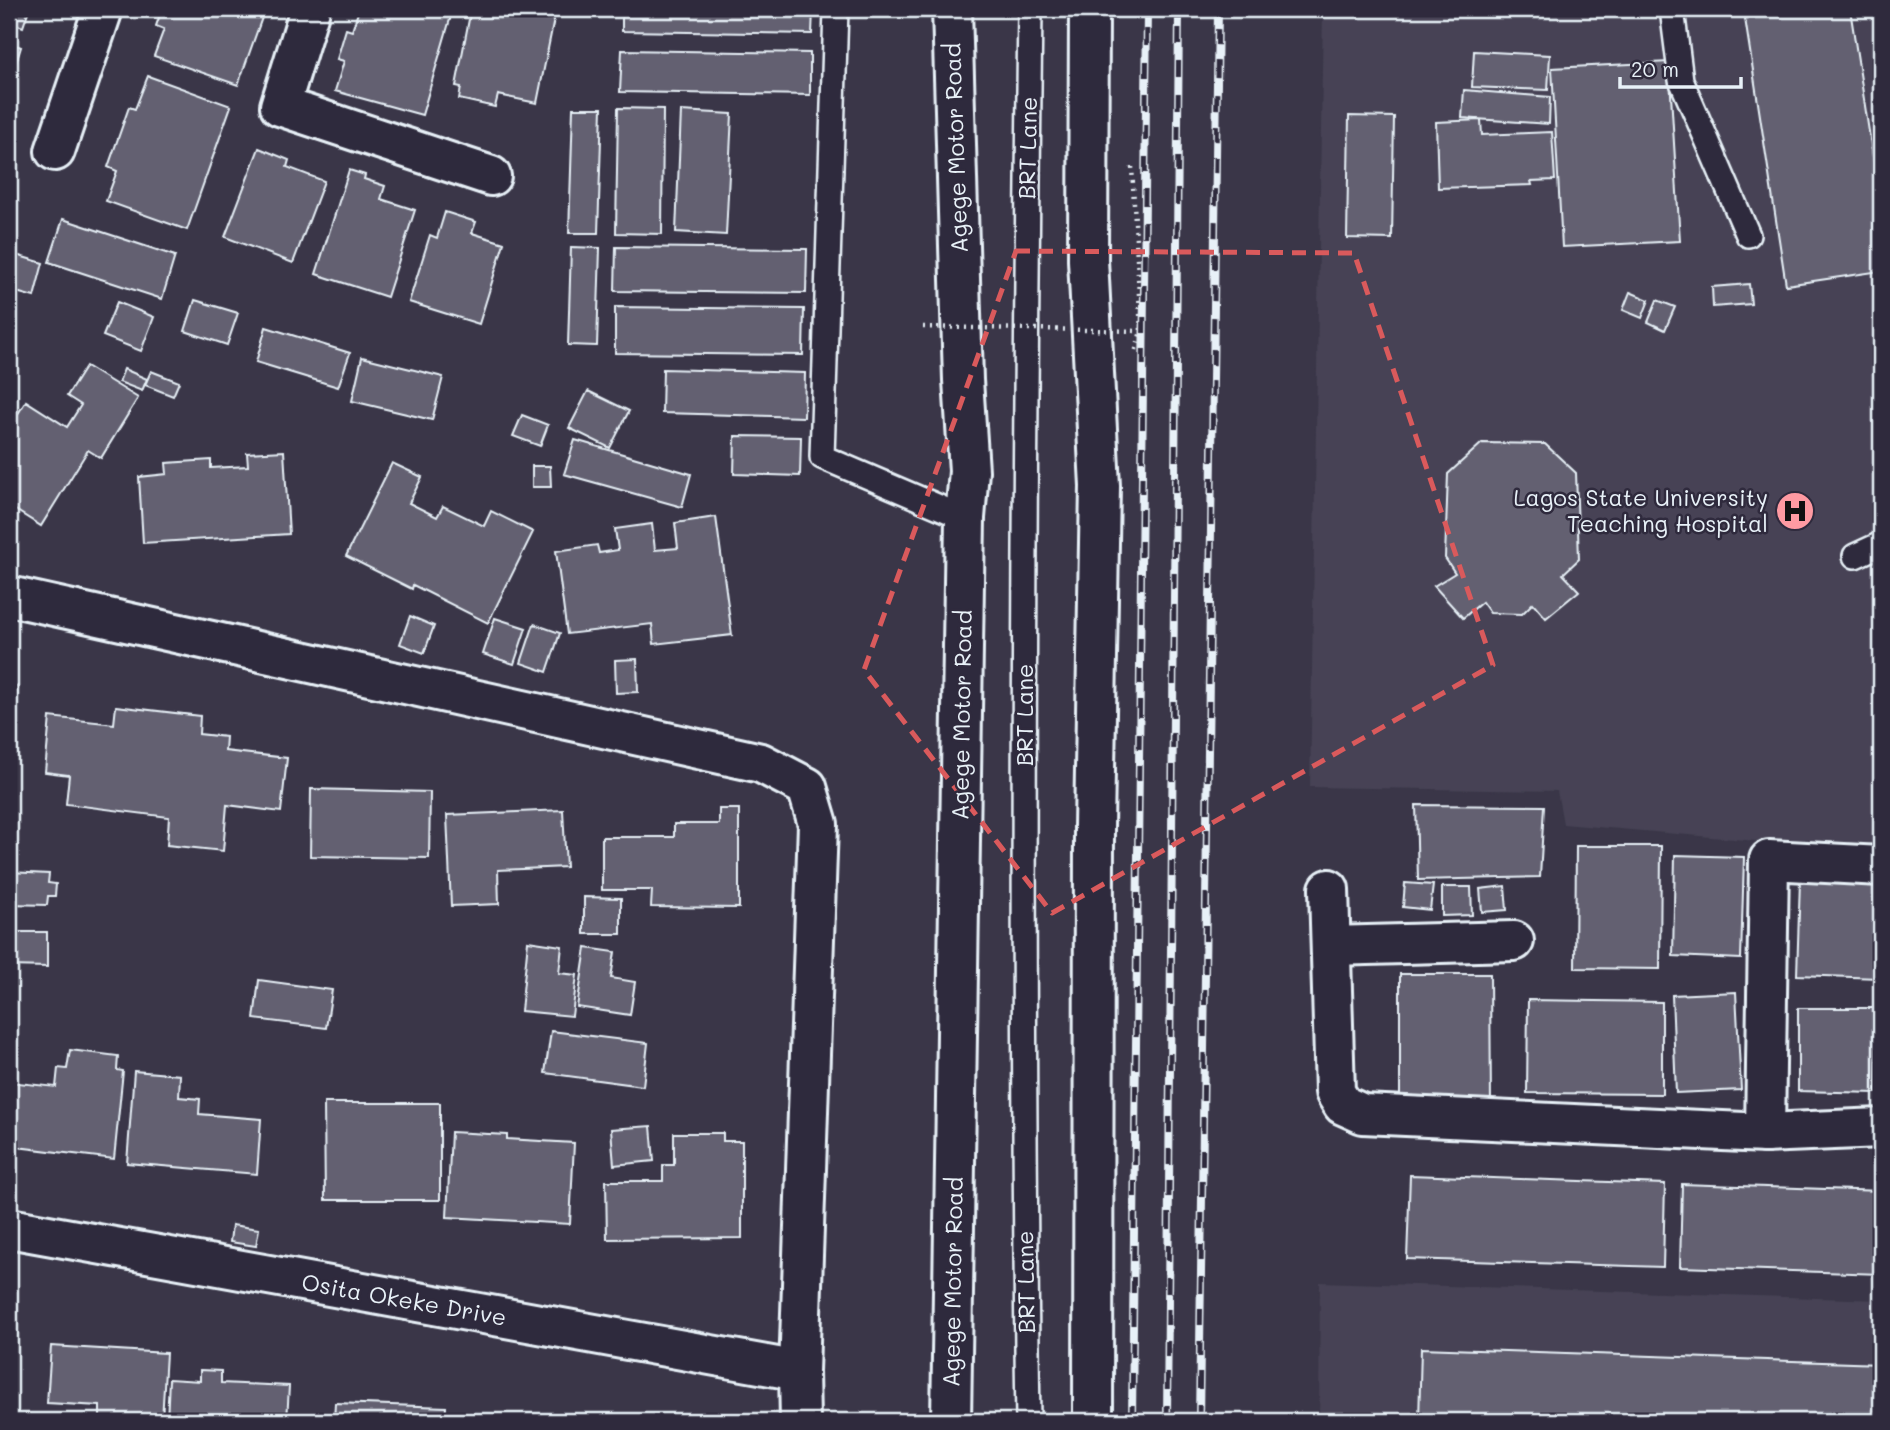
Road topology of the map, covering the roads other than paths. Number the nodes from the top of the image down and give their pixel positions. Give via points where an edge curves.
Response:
1 (103, 9) edge
2 (310, 9) edge
3 (836, 9) edge
4 (952, 9) edge
5 (1030, 9) edge
6 (1089, 9) edge
7 (1672, 9) edge
8 (55, 150) dead end
9 (491, 176) dead end
10 (1748, 235) dead end
11 (965, 518) junction
12 (1881, 544) edge
13 (1855, 556) dead end
14 (9, 596) edge
15 (1881, 866) edge
16 (1329, 889) dead end
17 (1514, 941) dead end
18 (1331, 946) junction
19 (1881, 1128) edge
20 (1765, 1133) junction
21 (9, 1228) edge
22 (799, 1371) junction
23 (800, 1421) edge
24 (951, 1421) edge
25 (1028, 1421) edge
26 (1093, 1421) edge

1 - 8 main road
2 - 9 main road via 280,106
3 - 11 lane via 822,457
4 - 11 main road, Agege Motor Road via 969,471
5 - 25 lane, BRT Lane via 1025,430
6 - 26 main road via 1088,260 1100,486
7 - 10 lane via 1681,80
11 - 24 main road, Agege Motor Road
12 - 13 lane
14 - 22 main road via 761,763 807,787 818,824
15 - 20 main road via 1769,860
16 - 18 main road
17 - 18 main road
18 - 20 main road via 1335,1092 1343,1105 1363,1114
19 - 20 main road
21 - 22 main road, Osita Okeke Drive
22 - 23 main road

